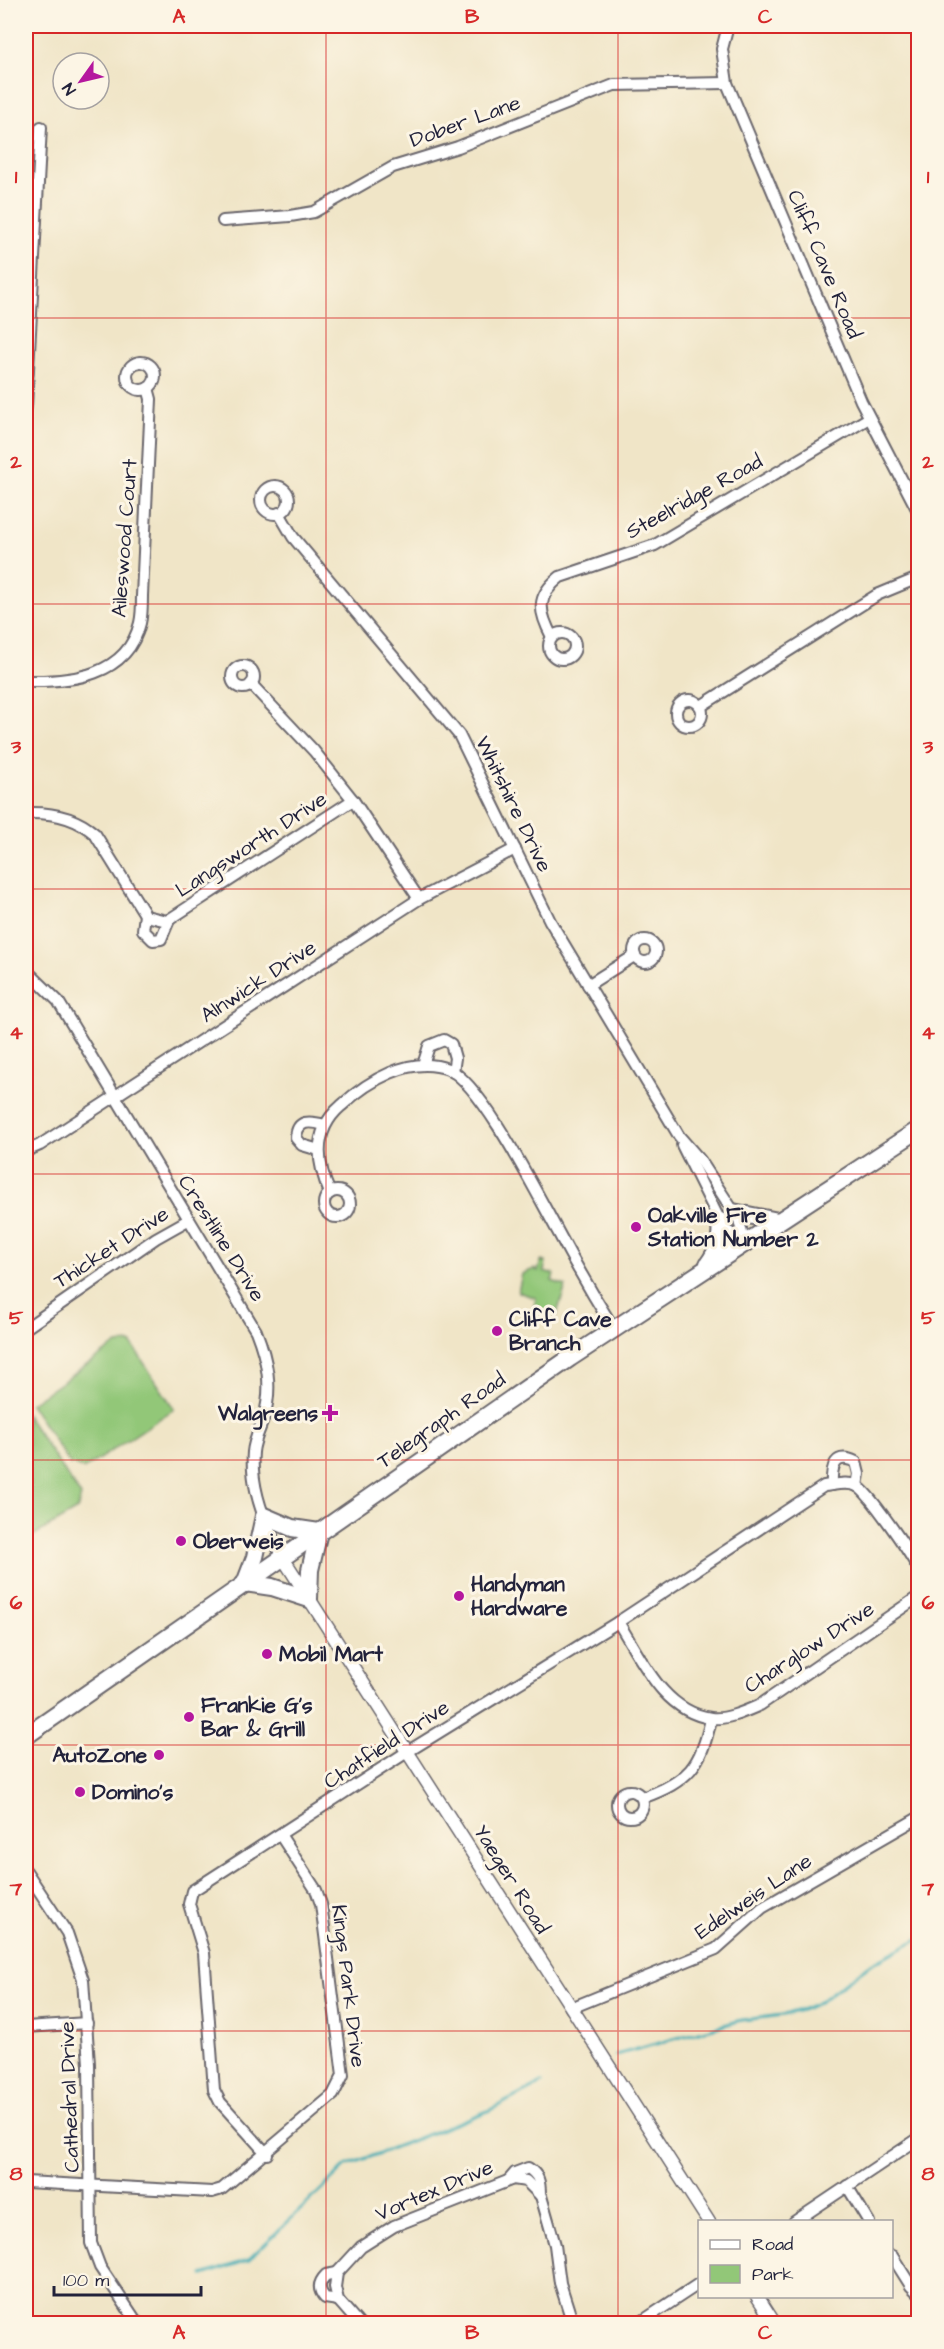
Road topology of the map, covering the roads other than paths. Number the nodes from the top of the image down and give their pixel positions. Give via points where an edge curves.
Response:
1 (728, 26) edge
2 (727, 82) junction
3 (41, 127) dead end
4 (223, 221) dead end
5 (148, 388) dead end
6 (26, 407) edge
7 (869, 418) junction
8 (918, 511) edge
9 (279, 513) dead end
10 (918, 578) edge
11 (552, 637) dead end
12 (26, 681) edge
13 (251, 684) dead end
14 (701, 706) dead end
15 (353, 800) junction
16 (26, 813) edge
17 (514, 849) junction
18 (419, 899) junction
19 (145, 915) junction
20 (169, 920) junction
21 (634, 956) dead end
22 (26, 970) edge
23 (588, 985) junction
24 (423, 1065) junction
25 (453, 1072) junction
26 (115, 1097) junction
27 (325, 1125) junction
28 (918, 1130) edge
29 (679, 1136) junction
30 (319, 1149) junction
31 (26, 1151) edge
32 (330, 1193) dead end
33 (727, 1216) junction
34 (188, 1220) junction
35 (778, 1221) junction
36 (744, 1242) junction
37 (706, 1267) junction
38 (26, 1328) edge
39 (614, 1329) junction
40 (832, 1485) junction
41 (857, 1486) junction
42 (264, 1516) junction
43 (319, 1532) junction
44 (283, 1558) junction
45 (918, 1568) edge
46 (246, 1583) junction
47 (918, 1597) edge
48 (309, 1599) junction
49 (618, 1622) junction
50 (711, 1719) junction
51 (26, 1736) edge
52 (407, 1752) junction
53 (642, 1798) dead end
54 (918, 1818) edge
55 (281, 1836) junction
56 (26, 1871) edge
57 (571, 2008) junction
58 (87, 2023) junction
59 (26, 2027) edge
60 (918, 2139) edge
61 (267, 2154) junction
62 (509, 2180) junction
63 (26, 2182) edge
64 (91, 2185) junction
65 (847, 2186) junction
66 (540, 2195) junction
67 (708, 2220) edge
68 (797, 2220) edge
69 (868, 2220) edge
70 (893, 2259) edge
71 (337, 2273) junction
72 (698, 2284) edge
73 (918, 2293) edge
74 (758, 2298) edge
75 (338, 2300) junction
76 (138, 2324) edge
77 (359, 2324) edge
78 (573, 2324) edge
79 (638, 2324) edge
80 (775, 2324) edge

1 - 2 street, Cliff Cave Road via 722,49
2 - 4 street, Dober Lane via 614,85 458,147 393,167 314,212
2 - 7 street, Cliff Cave Road
3 - 6 street
5 - 12 street, Aileswood Court via 151,399 140,623 130,645 115,661 94,673 76,680
7 - 8 street, Cliff Cave Road
7 - 11 street, Steelridge Road via 655,545 561,577 549,586 542,599 541,612
9 - 17 street, Whitshire Drive via 293,537 459,735
10 - 14 street via 877,595
13 - 15 street via 314,751
15 - 18 street
15 - 20 street, Langsworth Drive
16 - 19 street, Langsworth Drive via 70,818 84,824 95,834
17 - 18 street, Alnwick Drive
17 - 23 street, Whitshire Drive
18 - 26 street, Alnwick Drive
19 - 20 street, Langsworth Drive
19 - 20 street, Langsworth Drive via 143,930 153,940 162,939
21 - 23 street
22 - 26 street, Crestline Drive via 58,1001
23 - 29 street, Whitshire Drive
24 - 25 street
24 - 25 street via 429,1046 444,1040 451,1044 455,1058
24 - 27 street via 394,1070 341,1106
25 - 39 street via 472,1088 526,1171
26 - 31 street, Alnwick Drive
26 - 34 street, Crestline Drive
27 - 30 street
27 - 30 street via 310,1121 297,1130 296,1138 302,1144
28 - 35 main road, Telegraph Road
29 - 33 street, Whitshire Drive via 690,1165
29 - 33 street, Whitshire Drive via 700,1160
30 - 32 street
33 - 35 main road
33 - 36 street, Whitshire Drive via 739,1220
33 - 36 street, Whitshire Drive via 724,1229
33 - 37 main road via 718,1250
34 - 38 street, Thicket Drive
34 - 42 street, Crestline Drive via 235,1294 264,1350 269,1376 267,1400 253,1451
35 - 36 main road, Telegraph Road
36 - 37 main road, Telegraph Road
37 - 39 main road, Telegraph Road
39 - 43 main road, Telegraph Road
40 - 41 street, Chatfield Drive
40 - 41 street via 832,1467 847,1458 856,1462 860,1474
40 - 49 street, Chatfield Drive via 824,1485
41 - 45 street via 884,1517
42 - 43 main road via 292,1528
42 - 44 street, Crestline Drive
42 - 46 main road
43 - 44 main road, Telegraph Road
43 - 48 main road via 310,1570
44 - 46 main road, Telegraph Road
44 - 48 street, Yaeger Road
46 - 48 main road
46 - 51 main road, Telegraph Road
47 - 50 street, Charglow Drive via 760,1705
48 - 52 street, Yaeger Road
49 - 50 street via 667,1697
49 - 52 street, Chatfield Drive
50 - 53 street via 699,1761 682,1779
52 - 55 street, Chatfield Drive
52 - 57 street, Yaeger Road
54 - 57 street, Edelweis Lane via 762,1908 716,1949
55 - 61 street, Kings Park Drive via 321,1904 343,2075 333,2095
55 - 61 street, Chatfield Drive via 189,1896 204,1953 214,2090 220,2102
56 - 58 street, Cathedral Drive via 67,1933 76,1955
57 - 67 street, Yaeger Road
58 - 59 street
58 - 64 street, Cathedral Drive
60 - 65 street
61 - 64 street, Kings Park Drive via 231,2184 212,2192
62 - 66 street, Vortex Drive via 526,2181
62 - 66 street via 528,2168 536,2173
62 - 71 street, Vortex Drive via 376,2235
63 - 64 street, Kings Park Drive
64 - 76 street, Cathedral Drive via 93,2250
65 - 68 street
65 - 69 street
66 - 78 street
70 - 73 street
71 - 75 street
71 - 75 street, Vortex Drive via 326,2275 320,2283 325,2298
72 - 79 street
74 - 80 street
75 - 77 street, Vortex Drive

